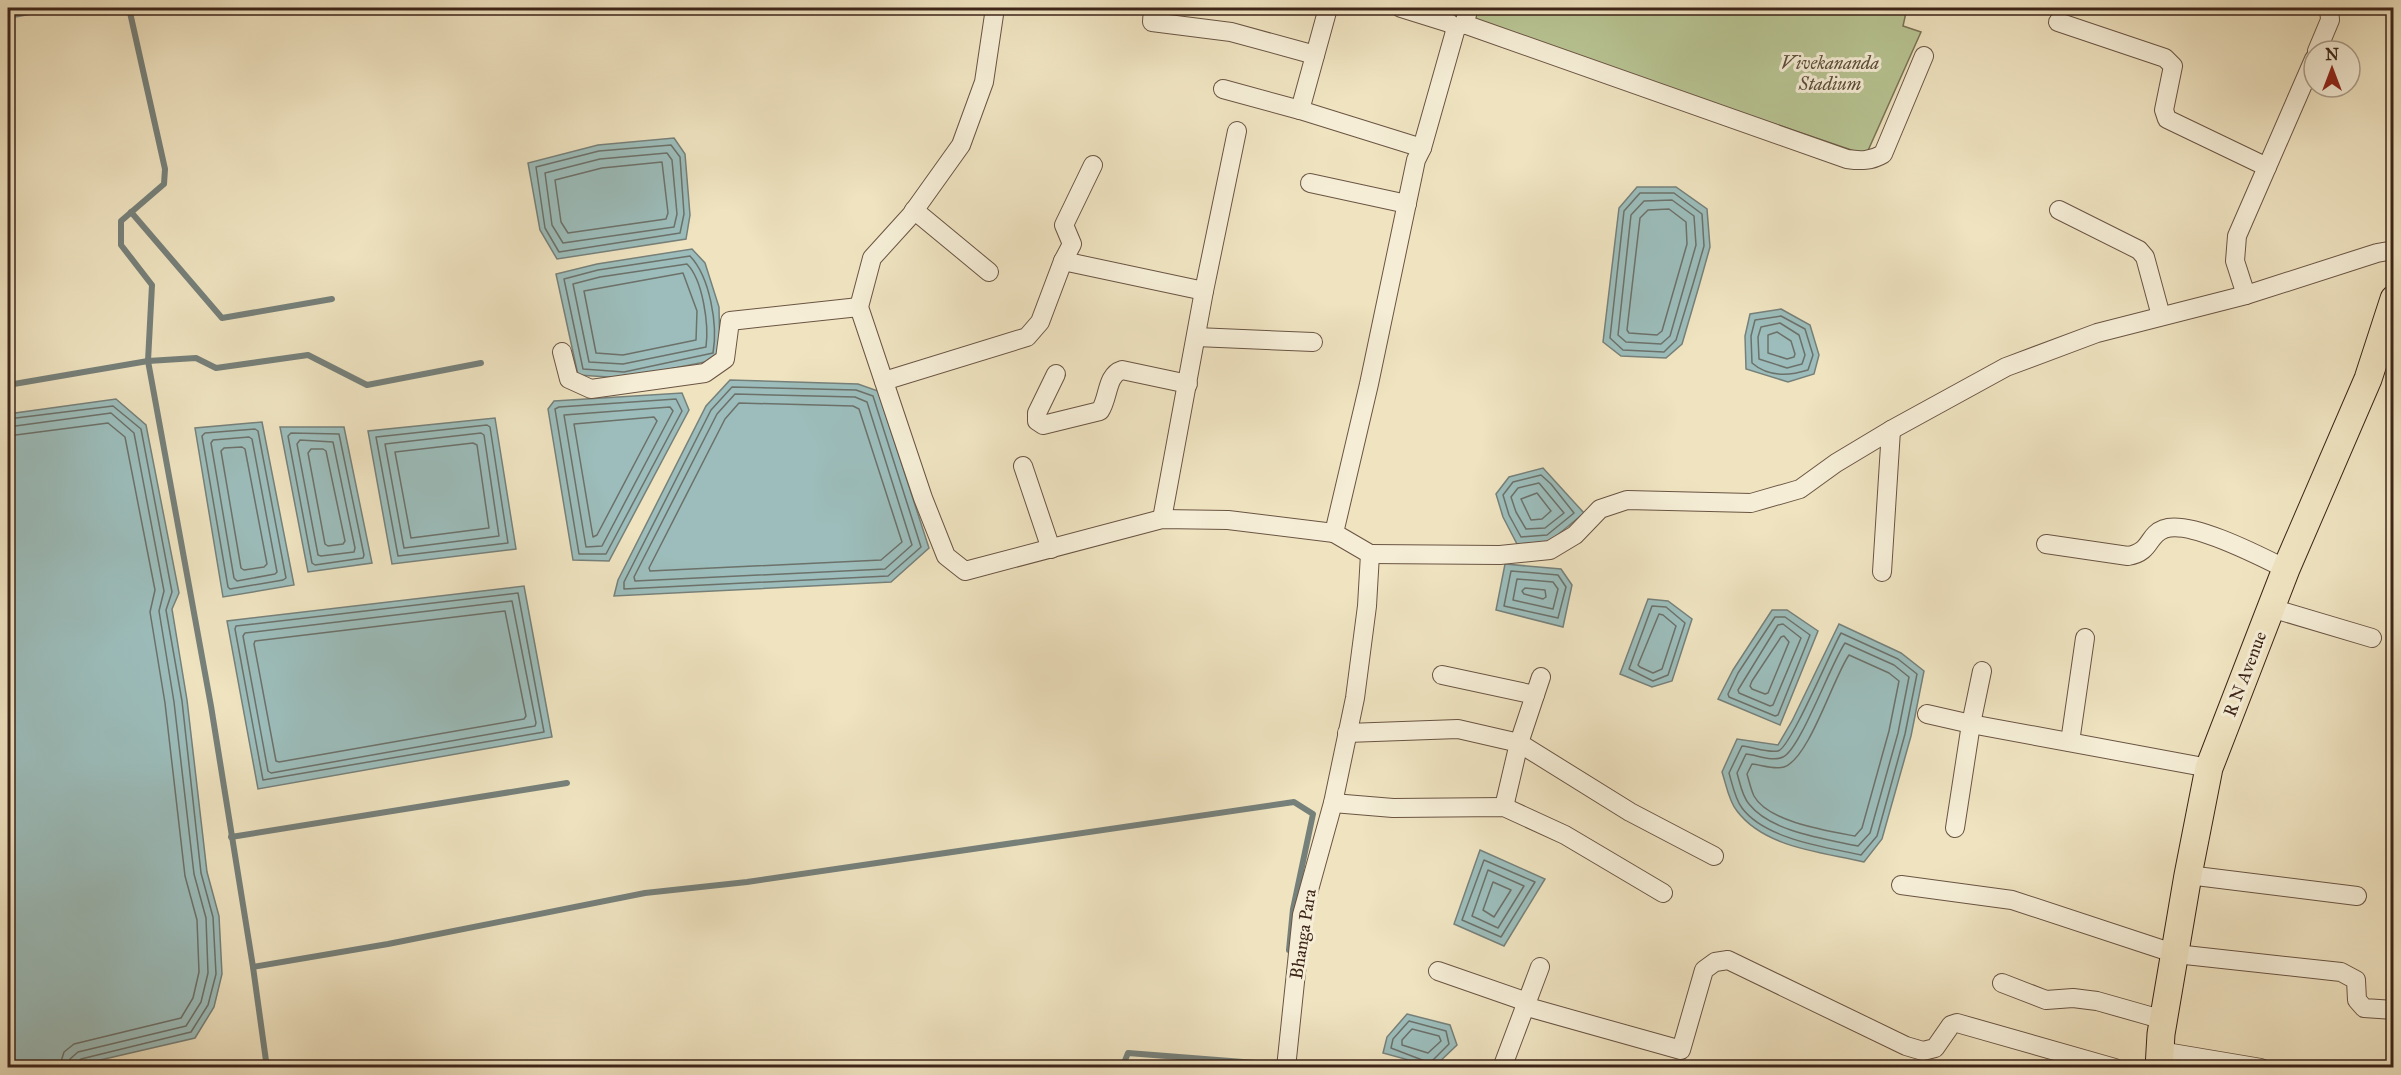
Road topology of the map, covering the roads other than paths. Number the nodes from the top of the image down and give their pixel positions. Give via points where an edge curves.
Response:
1 (995, 8) edge
2 (1153, 8) edge
3 (1328, 8) edge
4 (1401, 8) edge
5 (2330, 8) edge
6 (1463, 20) edge
7 (2058, 22) dead end
8 (2322, 39) edge
9 (1315, 55) junction
10 (1924, 56) dead end
11 (2302, 87) edge
12 (1223, 89) dead end
13 (1300, 110) junction
14 (1238, 131) dead end
15 (1422, 148) junction
16 (1093, 165) dead end
17 (2267, 167) junction
18 (1310, 183) dead end
19 (1407, 204) junction
20 (914, 210) junction
21 (2059, 210) dead end
22 (2394, 250) edge
23 (1063, 261) junction
24 (989, 272) dead end
25 (1204, 291) junction
26 (2246, 295) junction
27 (2394, 299) edge
28 (859, 307) junction
29 (2161, 316) junction
30 (1196, 337) junction
31 (1313, 342) dead end
32 (562, 352) dead end
33 (1056, 374) dead end
34 (884, 381) junction
35 (1188, 384) junction
36 (1891, 430) junction
37 (1023, 466) dead end
38 (1162, 519) junction
39 (1334, 533) junction
40 (2046, 544) dead end
41 (1051, 549) junction
42 (1370, 554) junction
43 (2286, 569) junction
44 (1882, 572) dead end
45 (2271, 608) junction
46 (2085, 638) dead end
47 (2372, 638) dead end
48 (1982, 671) dead end
49 (1442, 675) dead end
50 (1541, 677) dead end
51 (1535, 695) junction
52 (1927, 714) dead end
53 (1971, 724) junction
54 (1347, 733) junction
55 (2070, 742) junction
56 (1519, 743) junction
57 (2209, 768) junction
58 (1333, 803) junction
59 (1504, 807) junction
60 (1955, 828) dead end
61 (1714, 856) dead end
62 (2188, 875) junction
63 (1901, 885) dead end
64 (1664, 893) dead end
65 (2357, 896) dead end
66 (2176, 954) junction
67 (1540, 967) dead end
68 (1438, 971) dead end
69 (2002, 983) dead end
70 (1526, 1004) junction
71 (2394, 1010) edge
72 (2164, 1020) junction
73 (2159, 1060) edge
74 (1286, 1068) edge
75 (1502, 1068) edge
76 (2115, 1068) edge
77 (2261, 1068) edge

1 - 20 street via 984,82 961,145
2 - 9 street via 1152,22 1232,32
3 - 9 street
4 - 6 street via 1449,23
5 - 8 street
6 - 10 street via 1857,160 1883,154
6 - 15 street
7 - 17 street via 2165,58 2173,66 2164,110 2167,119
9 - 13 street
11 - 17 street
12 - 13 street
13 - 15 street
14 - 25 street
15 - 19 street
16 - 23 street via 1064,225 1072,244
17 - 26 street via 2237,236 2235,261
18 - 19 street
19 - 39 street
20 - 24 street
20 - 28 street via 872,258
21 - 29 street via 2139,250 2145,257
22 - 26 street
23 - 25 street
23 - 34 street via 1040,322 1027,337
25 - 30 street
26 - 29 street
27 - 43 main road, R N Avenue via 2368,379
28 - 32 street via 730,321 725,359 705,373 591,389 569,379
28 - 34 street
29 - 36 street via 2097,333 2006,367
30 - 31 street
30 - 35 street
33 - 35 street via 1037,412 1043,425 1101,411 1112,377 1122,370
34 - 41 street via 922,498 946,556 965,571
35 - 38 street
36 - 42 street via 1800,489 1751,503 1627,500 1600,509 1575,536 1550,550 1500,555
36 - 44 street
37 - 41 street
38 - 39 street via 1228,520
38 - 41 street
39 - 42 street
40 - 43 street via 2128,556 2139,554 2164,528 2175,527 2226,539
42 - 54 street, Bhanga Para via 1367,606
43 - 45 main road, R N Avenue
45 - 47 street
45 - 57 main road, R N Avenue
46 - 55 street
48 - 53 street
49 - 51 street
50 - 51 street
51 - 56 street
52 - 53 street
53 - 55 street
53 - 60 street
54 - 56 street via 1458,729
54 - 58 street, Bhanga Para
55 - 57 street
56 - 59 street
56 - 61 street via 1630,812
57 - 62 main road, R N Avenue
58 - 59 street via 1392,808
58 - 74 street, Bhanga Para via 1302,915
59 - 64 street via 1565,835
62 - 65 street
62 - 66 main road, R N Avenue
63 - 66 street via 2012,900
66 - 71 street via 2341,972 2356,980 2357,1000 2364,1008
66 - 72 main road, R N Avenue
67 - 70 street
68 - 70 street
69 - 72 street via 2046,1000 2097,1001
70 - 75 street
70 - 76 street via 1681,1050 1704,970 1715,962 1728,960 1915,1048 1935,1048 1951,1024 1957,1023
72 - 73 main road, R N Avenue
73 - 77 street

